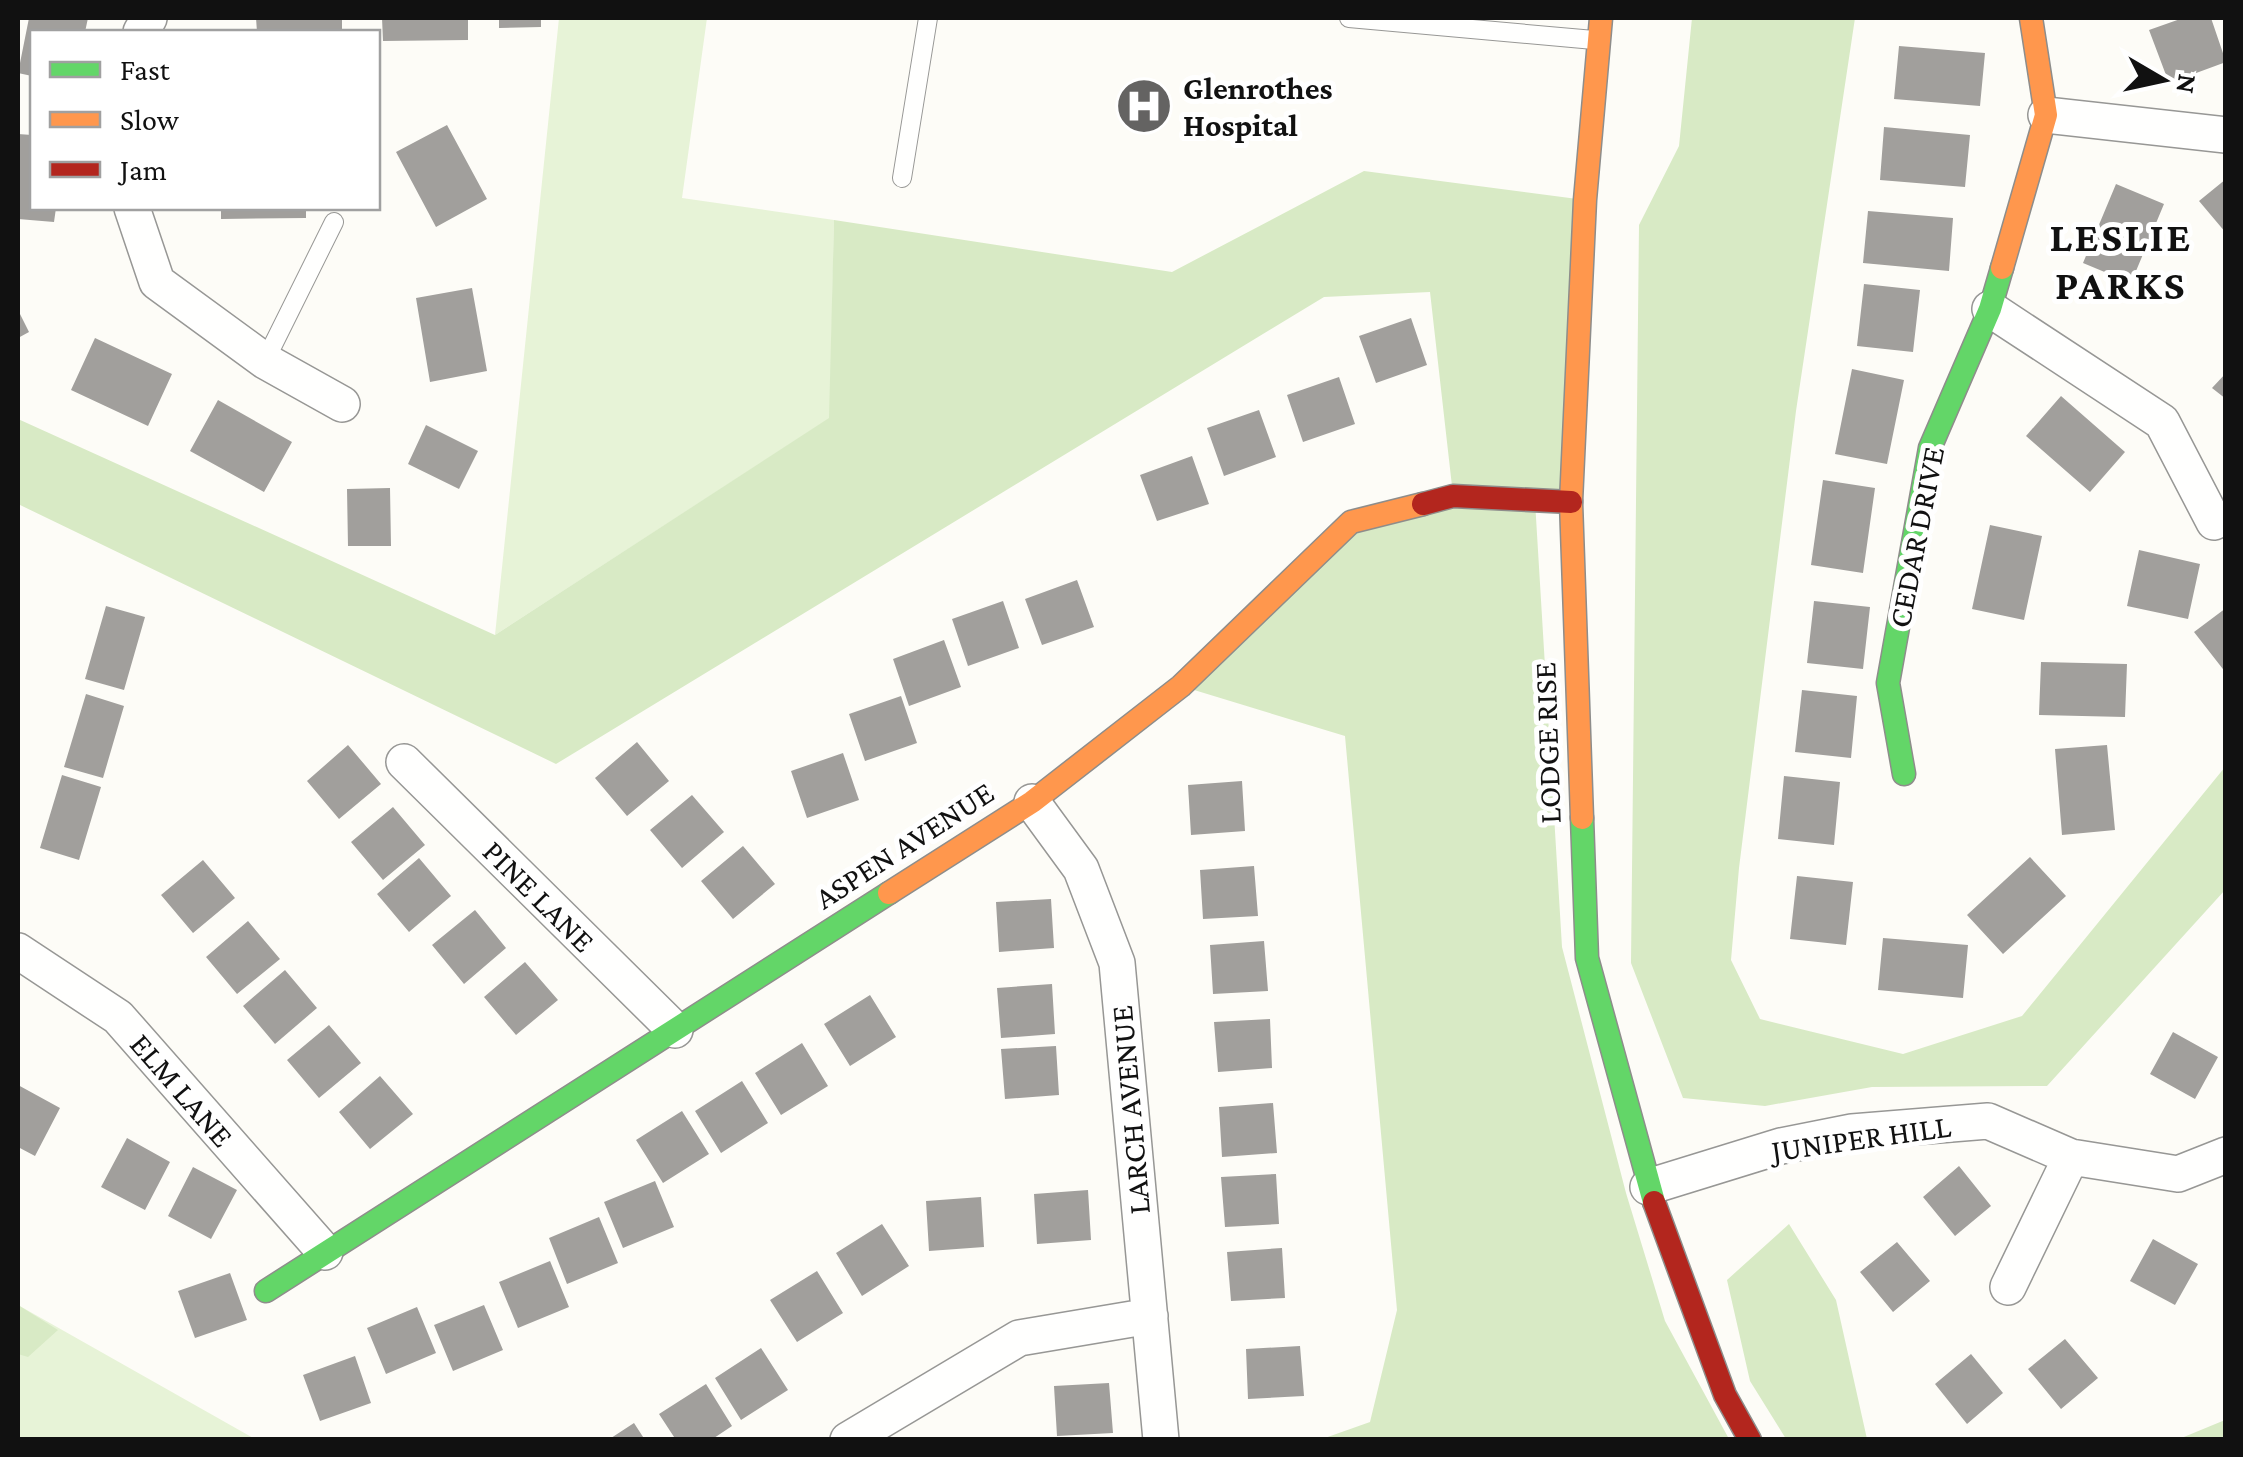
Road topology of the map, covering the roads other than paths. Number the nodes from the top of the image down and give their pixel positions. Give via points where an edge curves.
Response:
1 (928, 18) edge
2 (1349, 18) edge
3 (2031, 18) edge
4 (1416, 20) edge
5 (1600, 29) edge
6 (2046, 115) junction
7 (2226, 135) edge
8 (902, 178) dead end
9 (133, 210) edge
10 (334, 222) dead end
11 (1990, 309) junction
12 (266, 361) junction
13 (342, 404) dead end
14 (1570, 502) junction
15 (2214, 522) dead end
16 (404, 762) dead end
17 (1904, 774) dead end
18 (1032, 802) junction
19 (18, 951) edge
20 (675, 1030) junction
21 (2226, 1155) edge
22 (2071, 1157) junction
23 (1648, 1187) junction
24 (325, 1252) junction
25 (2008, 1287) dead end
26 (266, 1291) dead end
27 (1150, 1316) junction
28 (848, 1440) edge
29 (1161, 1440) edge
30 (1750, 1440) edge

1 - 8 lane
2 - 4 lane
3 - 6 street, CEDAR DRIVE
4 - 5 lane
5 - 14 street, LODGE RISE
6 - 7 street
6 - 11 street, CEDAR DRIVE
9 - 12 street via 158,282
10 - 12 lane
11 - 15 street via 2162,422
11 - 17 street, CEDAR DRIVE via 1930,448 1888,683
12 - 13 street
14 - 18 street, ASPEN AVENUE via 1453,496 1351,522 1181,686
14 - 23 street, LODGE RISE via 1587,958
16 - 20 street, PINE LANE
18 - 20 street, ASPEN AVENUE
18 - 27 street, LARCH AVENUE via 1081,869 1117,964
19 - 24 street, ELM LANE via 118,1018
20 - 24 street, ASPEN AVENUE
21 - 22 street, JUNIPER HILL via 2178,1174
22 - 23 street, JUNIPER HILL via 1988,1121 1852,1132
22 - 25 street
23 - 30 street, LODGE RISE via 1725,1395
24 - 26 street, ASPEN AVENUE
27 - 28 street via 1019,1338
27 - 29 street, LARCH AVENUE

